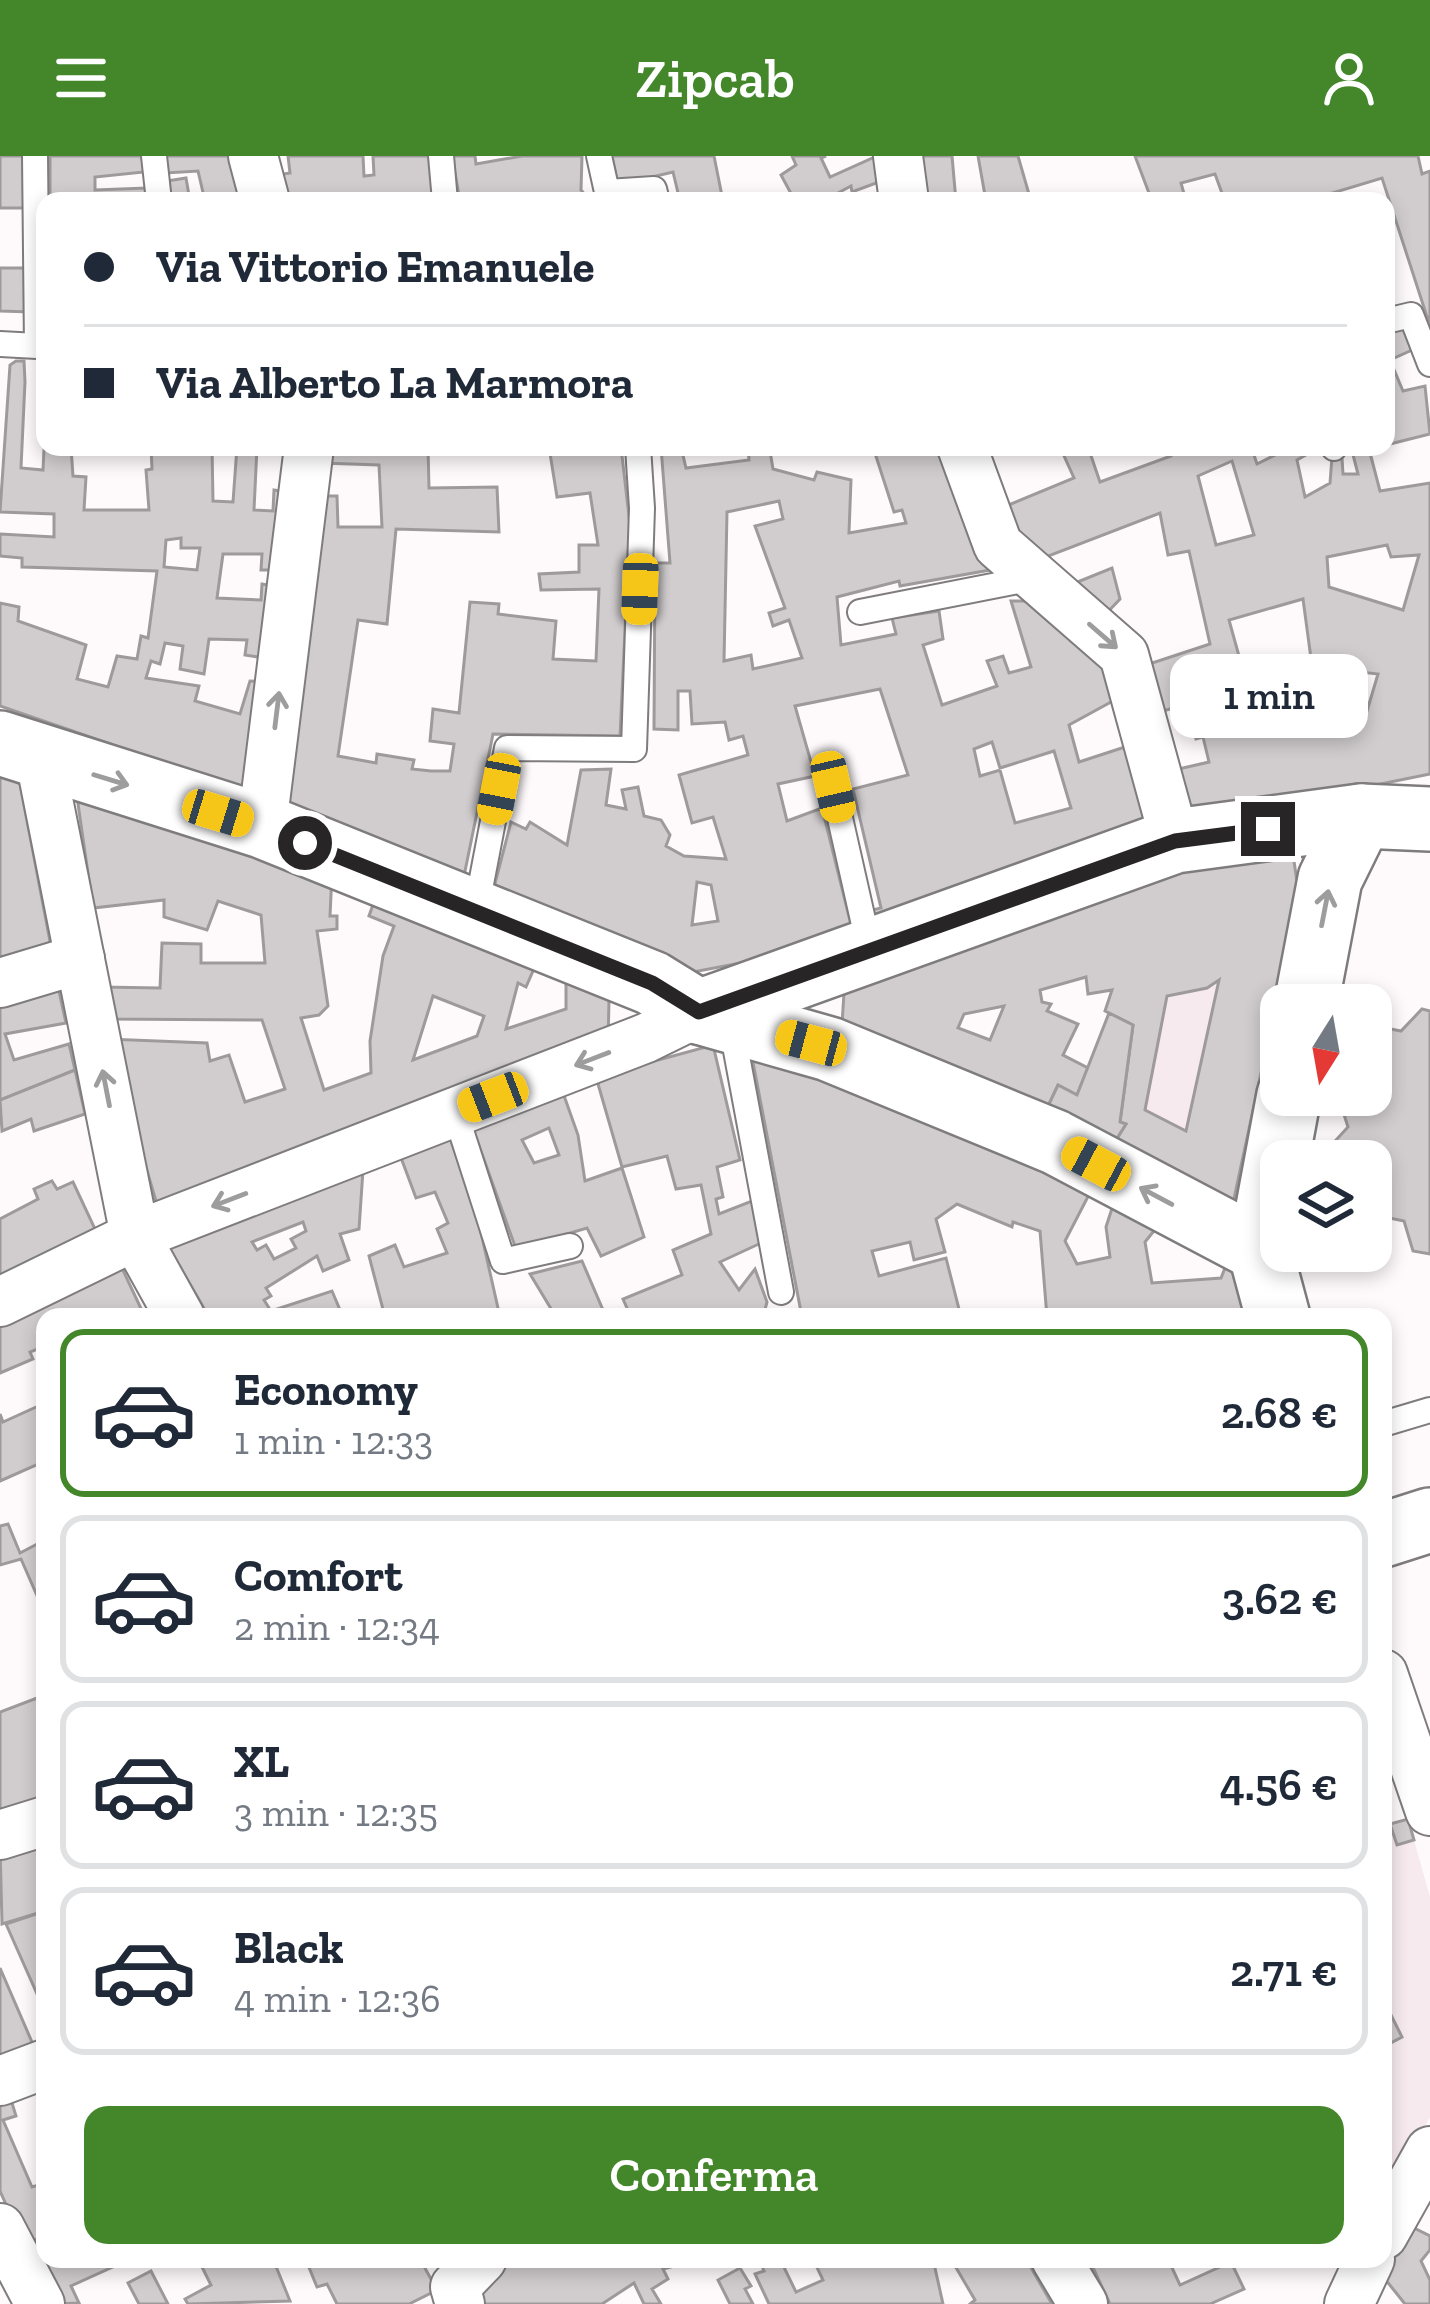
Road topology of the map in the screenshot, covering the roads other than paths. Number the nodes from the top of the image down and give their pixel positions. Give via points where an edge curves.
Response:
1 (35, 156) edge
2 (154, 156) edge
3 (253, 156) edge
4 (441, 156) edge
5 (599, 156) edge
6 (898, 156) edge
7 (158, 192) edge
8 (263, 192) edge
9 (444, 192) edge
10 (607, 192) edge
11 (607, 192) edge
12 (655, 192) edge
13 (903, 192) edge
14 (36, 251) edge
15 (1395, 318) edge
16 (0, 344) edge
17 (36, 346) edge
18 (1430, 364) edge
19 (308, 456) edge
20 (639, 456) edge
21 (965, 456) edge
22 (1036, 578) junction
23 (860, 612) dead end
24 (20, 751) edge
25 (833, 787) dead end
26 (1361, 816) junction
27 (1430, 819) edge
28 (262, 826) junction
29 (1175, 841) junction
30 (475, 912) junction
31 (871, 953) junction
32 (80, 959) junction
33 (812, 975) junction
34 (0, 983) edge
35 (1310, 984) edge
36 (682, 1014) junction
37 (811, 1043) junction
38 (455, 1112) junction
39 (135, 1236) junction
40 (570, 1246) dead end
41 (1260, 1250) edge
42 (1266, 1272) edge
43 (781, 1292) dead end
44 (0, 1302) edge
45 (175, 1308) edge
46 (1276, 1308) edge
47 (1430, 1410) edge
48 (1392, 1421) edge
49 (1430, 1520) edge
50 (1392, 1532) edge
51 (1392, 1700) edge
52 (1430, 1810) edge
53 (36, 1824) edge
54 (0, 1835) edge
55 (36, 2067) edge
56 (0, 2081) edge
57 (1430, 2151) edge
58 (1392, 2219) edge
59 (0, 2228) edge
60 (473, 2268) edge
61 (1061, 2268) edge
62 (1366, 2268) edge
63 (40, 2304) edge
64 (460, 2304) edge
65 (1083, 2304) edge
66 (1349, 2304) edge

1 - 14 lane
2 - 7 lane
3 - 8 street
4 - 9 lane
5 - 10 lane
6 - 13 street
11 - 12 lane
15 - 18 lane via 1411,315
16 - 17 lane
28 -> 19 street
20 - 30 lane via 634,749 507,748
21 - 22 street via 998,545
22 - 23 lane
22 -> 29 street via 1124,655
24 -> 28 street
24 - 32 street
25 - 31 lane
26 - 27 street
26 - 29 street
35 -> 26 street via 1330,879
28 - 30 street
29 - 31 street
30 - 36 street
31 - 33 street
32 - 34 street
39 -> 32 street
33 - 36 street
33 - 37 street via 803,1017
36 - 37 street
36 -> 38 street
36 - 43 lane
41 -> 37 street via 1055,1142
38 -> 39 street
38 - 40 lane via 503,1261
39 - 44 street
39 - 45 street
42 - 46 street
47 - 48 lane
49 - 50 street
51 - 52 street
53 - 54 street
55 - 56 street
57 - 58 street
59 - 63 street
60 - 64 street via 455,2287
61 - 65 street
62 - 66 street

